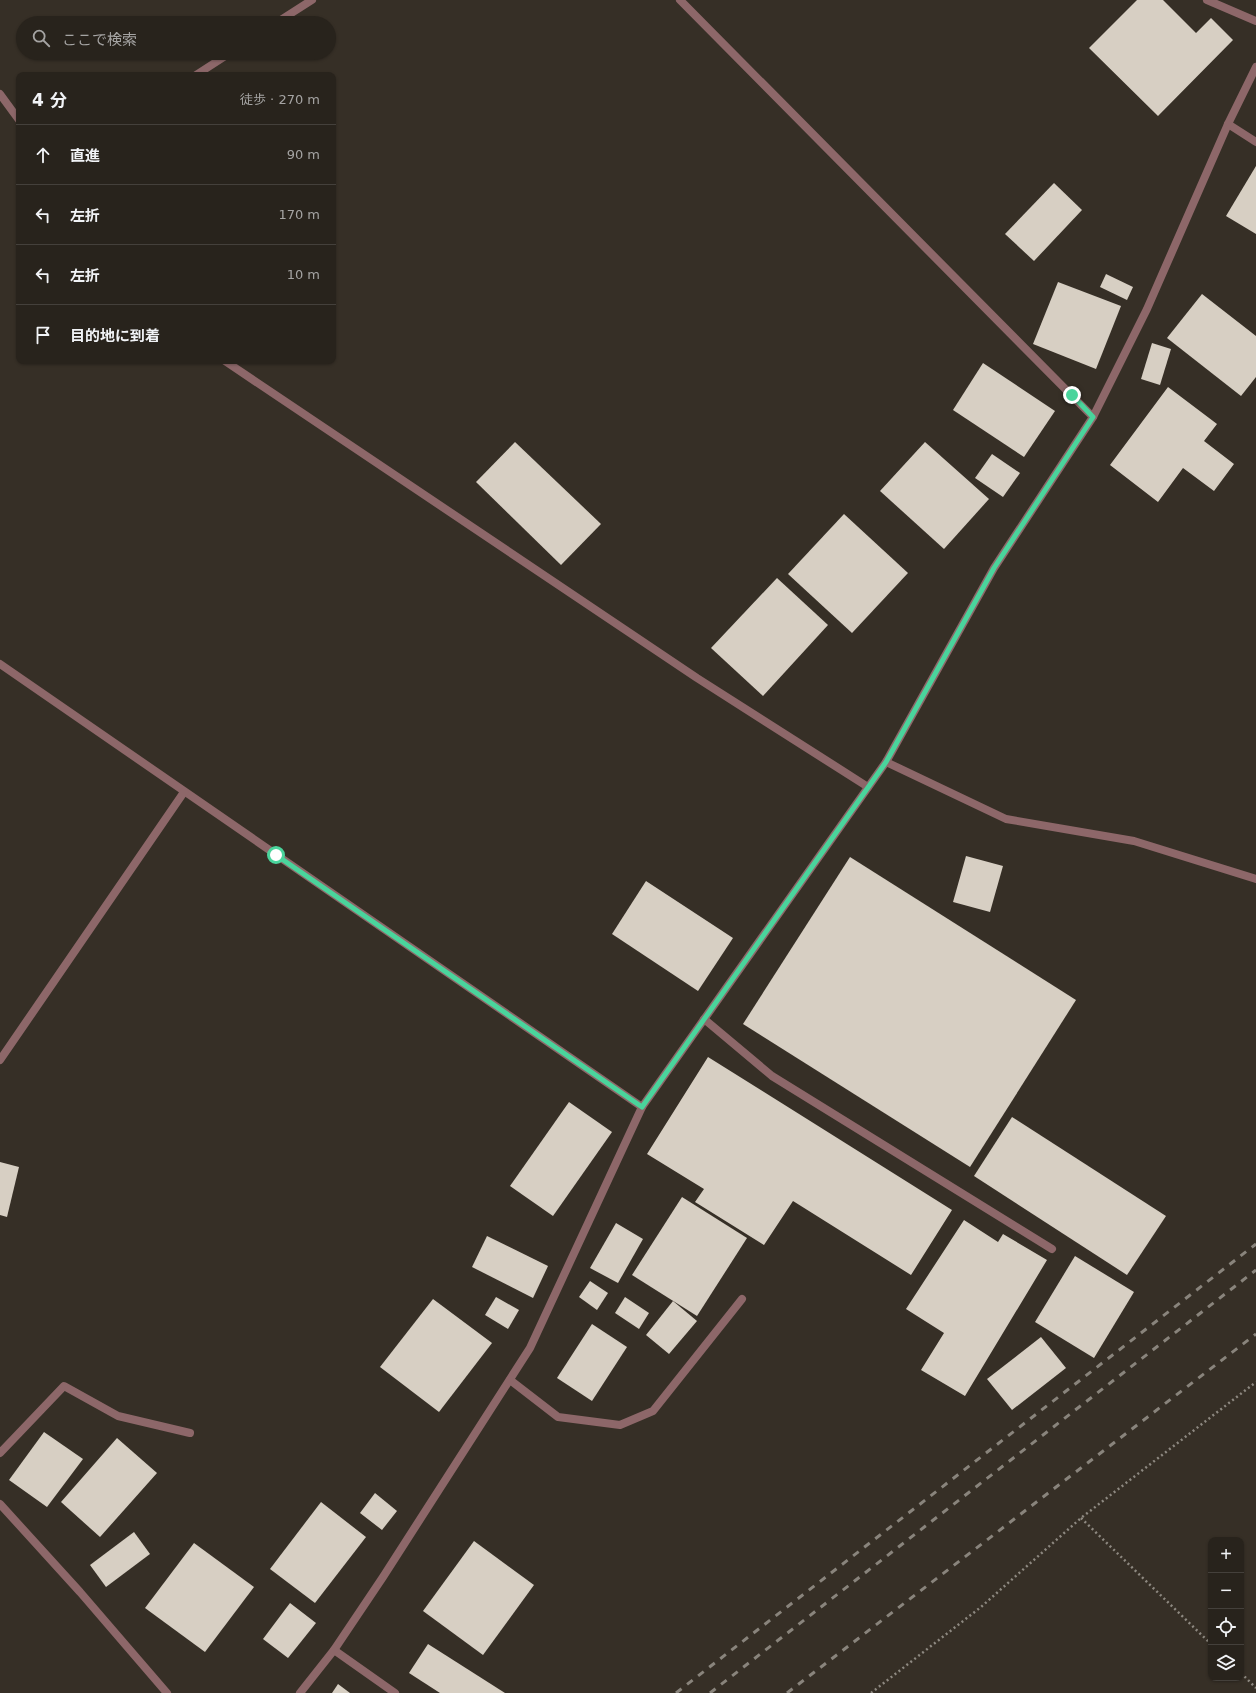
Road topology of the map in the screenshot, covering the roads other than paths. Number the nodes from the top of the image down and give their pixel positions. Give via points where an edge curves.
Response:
1 (312, 0) edge
2 (680, 0) edge
3 (1207, 0) edge
4 (287, 16) edge
5 (1256, 22) edge
6 (219, 60) edge
7 (1256, 67) edge
8 (201, 72) edge
9 (0, 94) edge
10 (16, 116) edge
11 (1228, 124) junction
12 (1256, 142) edge
13 (229, 364) edge
14 (1093, 417) junction
15 (0, 664) edge
16 (886, 762) junction
17 (868, 787) junction
18 (184, 792) junction
19 (1256, 879) edge
20 (704, 1018) junction
21 (0, 1060) edge
22 (642, 1107) junction
23 (1052, 1249) dead end
24 (742, 1299) dead end
25 (510, 1380) junction
26 (190, 1433) dead end
27 (0, 1453) edge
28 (0, 1504) edge
29 (334, 1650) junction
30 (167, 1693) edge
31 (300, 1693) edge
32 (395, 1693) edge

1 - 4 street
2 - 14 street
3 - 5 street
6 - 8 street
7 - 11 street
9 - 10 street
11 - 12 street
11 - 14 street via 1147,309
13 - 17 street via 697,678
14 - 16 street via 994,568
15 - 18 street
16 - 17 street
16 - 19 street via 1006,819 1134,841
17 - 20 street
18 - 21 street
18 - 22 street
20 - 22 street
20 - 23 street via 772,1076
22 - 25 street via 530,1348
24 - 25 street via 653,1411 620,1425 558,1417
25 - 29 street
26 - 27 street via 118,1416 64,1386
28 - 30 street
29 - 31 street
29 - 32 street

